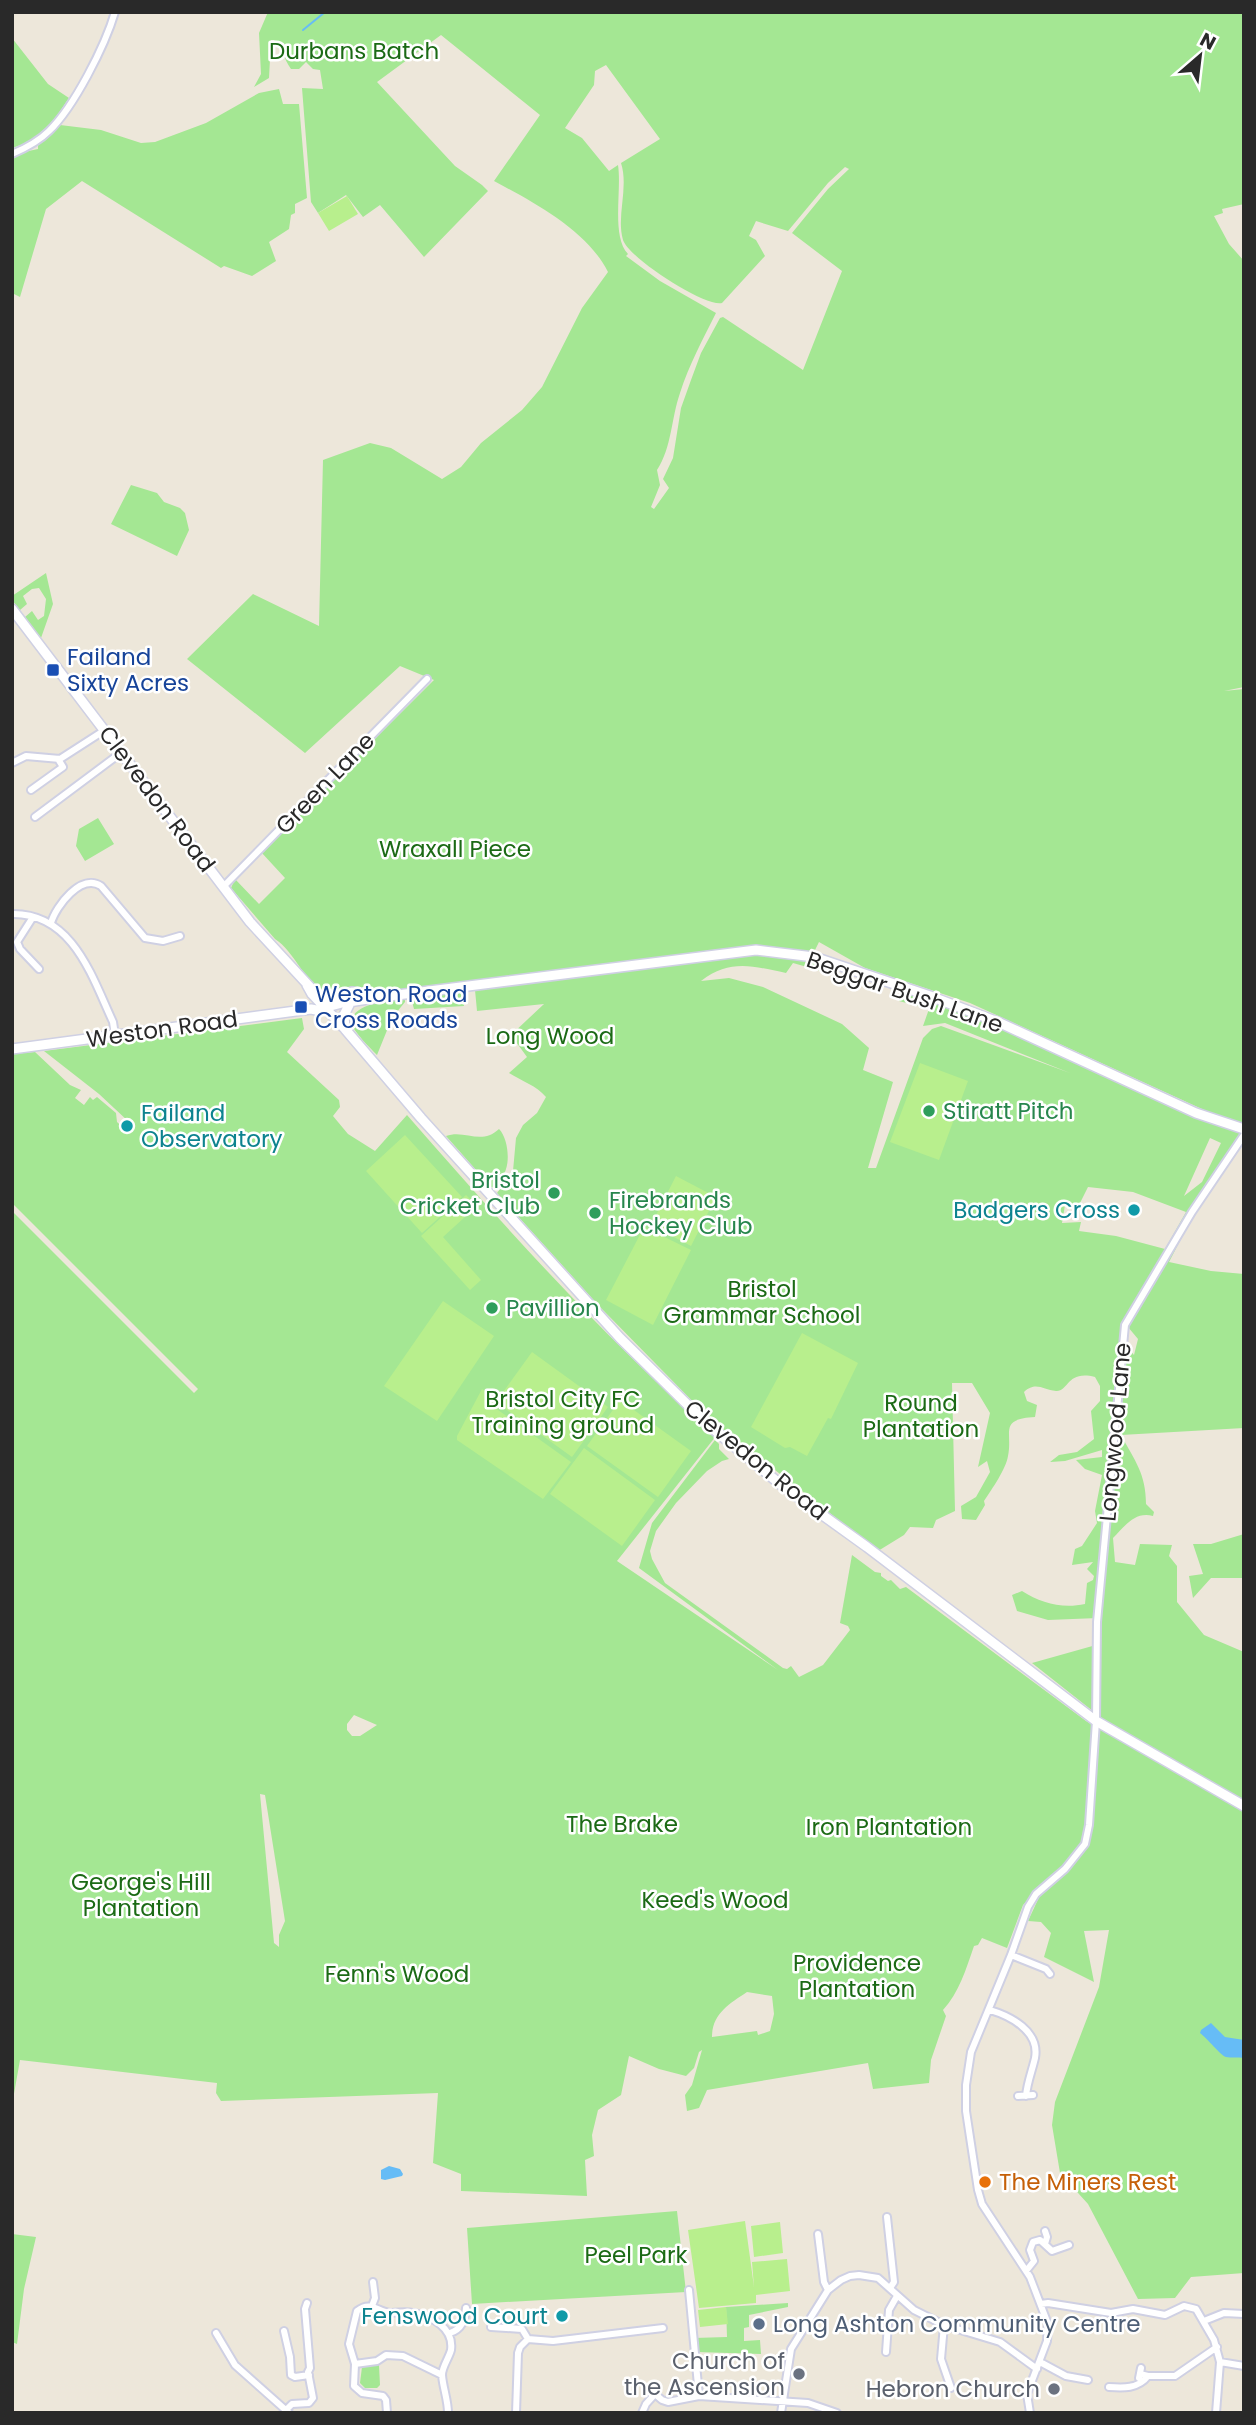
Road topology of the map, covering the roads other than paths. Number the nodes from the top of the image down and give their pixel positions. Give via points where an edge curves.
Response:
1 (115, 12) edge
2 (12, 154) edge
3 (12, 609) edge
4 (427, 679) dead end
5 (105, 730) junction
6 (122, 752) junction
7 (58, 759) junction
8 (12, 763) edge
9 (31, 790) dead end
10 (35, 817) dead end
11 (223, 887) junction
12 (12, 914) edge
13 (33, 917) junction
14 (51, 923) junction
15 (175, 939) dead end
16 (39, 969) dead end
17 (381, 997) junction
18 (351, 1001) junction
19 (324, 1005) junction
20 (345, 1029) junction
21 (116, 1035) junction
22 (12, 1049) edge
23 (1244, 1129) edge
24 (1244, 1135) edge
25 (1096, 1721) junction
26 (1244, 1806) edge
27 (1012, 1955) junction
28 (1050, 1974) dead end
29 (989, 2010) junction
30 (1026, 2096) dead end
31 (887, 2217) dead end
32 (1045, 2231) dead end
33 (818, 2234) dead end
34 (1045, 2244) junction
35 (1069, 2245) dead end
36 (1026, 2272) junction
37 (373, 2282) dead end
38 (890, 2288) junction
39 (689, 2290) dead end
40 (828, 2290) junction
41 (897, 2297) junction
42 (307, 2303) dead end
43 (1041, 2304) junction
44 (372, 2306) junction
45 (466, 2308) dead end
46 (1244, 2314) edge
47 (525, 2320) dead end
48 (1204, 2321) junction
49 (496, 2324) dead end
50 (944, 2325) junction
51 (663, 2328) dead end
52 (522, 2329) junction
53 (284, 2331) dead end
54 (216, 2333) dead end
55 (450, 2333) junction
56 (528, 2339) junction
57 (1217, 2347) junction
58 (886, 2352) dead end
59 (1220, 2362) junction
60 (355, 2364) junction
61 (1038, 2366) junction
62 (1244, 2366) edge
63 (309, 2375) junction
64 (442, 2375) junction
65 (1088, 2380) dead end
66 (951, 2382) dead end
67 (1108, 2387) dead end
68 (699, 2396) junction
69 (784, 2402) junction
70 (288, 2411) edge
71 (387, 2413) edge
72 (448, 2413) edge
73 (516, 2413) edge
74 (642, 2413) edge
75 (781, 2413) edge
76 (837, 2413) edge
77 (1030, 2413) edge
78 (1216, 2413) edge

1 - 2 street via 97,56 58,122 39,140
3 - 5 main road, Clevedon Road
4 - 11 street, Green Lane
5 - 6 main road, Clevedon Road
5 - 7 street
6 - 10 street
6 - 11 main road, Clevedon Road
7 - 8 street via 26,756
7 - 9 street via 63,767
11 - 19 main road, Clevedon Road
12 - 13 street
13 - 14 street
13 - 16 street via 18,942 27,961
14 - 15 street via 56,910 74,891 93,882 145,938
14 - 21 street via 84,960
17 - 18 main road, Beggar Bush Lane
17 - 19 main road, Beggar Bush Lane via 352,992
17 - 23 main road, Beggar Bush Lane via 757,950 814,957 998,1022 1196,1113
18 - 19 main road, Beggar Bush Lane
18 - 20 main road via 344,1015
19 - 20 main road, Clevedon Road
19 - 21 main road, Weston Road
20 - 25 main road, Clevedon Road via 620,1338 707,1424 785,1488
21 - 22 main road, Weston Road
24 - 25 street, Longwood Lane via 1125,1325 1097,1622
25 - 26 main road, Clevedon Road
25 - 27 street, Longwood Lane via 1085,1844 1032,1901
27 - 28 street
27 - 29 street, Longwood Lane
29 - 30 street via 1014,2019 1033,2044 1035,2057
29 - 36 street, Longwood Lane via 969,2060 965,2111 982,2204
31 - 38 street via 894,2282
32 - 34 street
33 - 40 street
34 - 35 street via 1052,2251
34 - 36 street via 1038,2240 1031,2244 1034,2261
36 - 43 street, Longwood Lane
37 - 44 street
38 - 40 street via 878,2278 859,2275
38 - 41 street
39 - 68 street
40 - 69 street via 791,2349
41 - 50 street
41 - 58 street via 890,2310
42 - 63 street
43 - 48 street via 1166,2315 1189,2306
43 - 61 street, Longwood Lane via 1048,2332
44 - 55 street via 385,2312 419,2314
44 - 60 street via 361,2307 354,2315 349,2344
45 - 55 street via 462,2324
46 - 48 street via 1224,2313
47 - 52 street
48 - 57 street
49 - 52 street
50 - 61 street via 1000,2342
50 - 66 street via 940,2352
51 - 56 street via 553,2341
52 - 56 street
53 - 63 street via 291,2375
54 - 70 street via 235,2365
55 - 64 street via 450,2352
56 - 73 street via 518,2353
57 - 59 street
57 - 67 street via 1175,2376 1142,2374 1140,2384 1117,2390
59 - 62 street
59 - 78 street
60 - 64 street via 386,2355 403,2356
60 - 71 street via 357,2390 383,2396
61 - 65 street
61 - 77 street, Longwood Lane via 1027,2394
63 - 70 street via 313,2399 292,2404
64 - 72 street
68 - 69 street
68 - 74 street via 668,2402 658,2392
69 - 75 street
69 - 76 street via 808,2403

